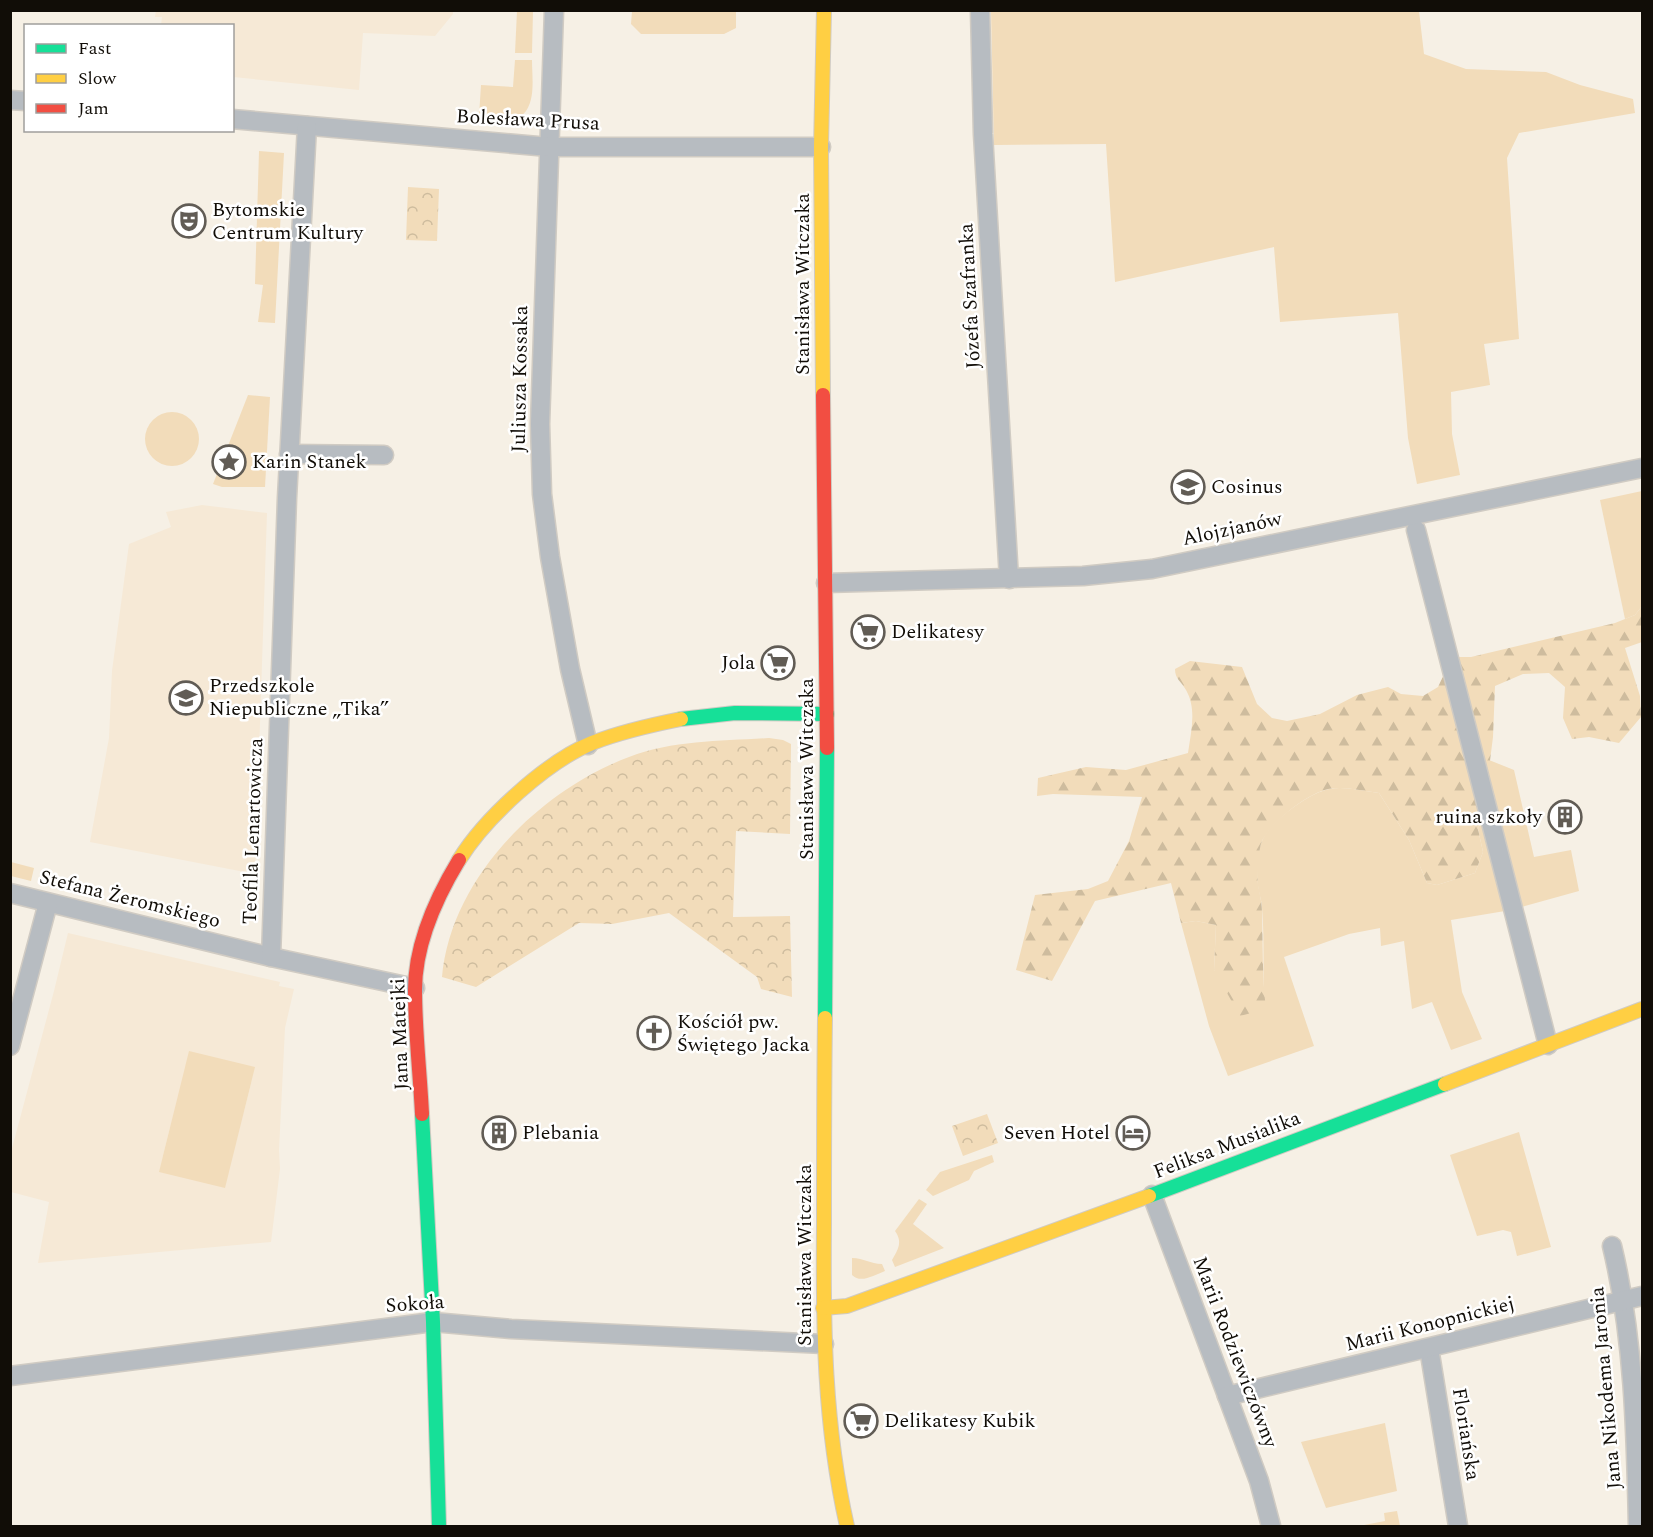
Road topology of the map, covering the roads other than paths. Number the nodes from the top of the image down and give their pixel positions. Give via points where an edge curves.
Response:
1 (554, 10) edge
2 (824, 10) edge
3 (980, 10) edge
4 (234, 119) edge
5 (308, 126) junction
6 (549, 147) junction
7 (821, 147) junction
8 (289, 454) junction
9 (384, 455) dead end
10 (1642, 468) edge
11 (1416, 530) dead end
12 (1009, 579) junction
13 (826, 584) junction
14 (827, 714) junction
15 (588, 745) junction
16 (10, 893) edge
17 (48, 903) junction
18 (271, 957) junction
19 (415, 988) junction
20 (1642, 1009) edge
21 (1548, 1045) junction
22 (10, 1046) edge
23 (1152, 1195) junction
24 (1612, 1246) dead end
25 (1642, 1296) edge
26 (1623, 1301) junction
27 (823, 1308) junction
28 (433, 1322) junction
29 (824, 1344) junction
30 (1429, 1348) junction
31 (10, 1376) edge
32 (1227, 1396) junction
33 (440, 1527) edge
34 (847, 1527) edge
35 (1271, 1527) edge
36 (1458, 1527) edge
37 (1638, 1527) edge

1 - 6 street, Juliusza Kossaka
2 - 7 street, Stanisława Witczaka
3 - 12 street, Józefa Szafranka via 983,134
4 - 5 street, Bolesława Prusa
5 - 6 street, Bolesława Prusa
5 - 8 street, Teofila Lenartowicza
6 - 7 street, Bolesława Prusa
6 - 15 street, Juliusza Kossaka via 540,424 542,494 568,658
7 - 13 street, Stanisława Witczaka
8 - 9 street
8 - 18 street, Teofila Lenartowicza
10 - 12 street, Alojzjanów via 1152,569
11 - 21 street
12 - 13 street, Alojzjanów
13 - 14 street, Stanisława Witczaka
14 - 15 street, Jana Matejki via 705,715 648,726
14 - 27 street, Stanisława Witczaka
15 - 19 street, Jana Matejki via 546,770 495,814 453,866 425,935
16 - 17 street, Stefana Żeromskiego
17 - 18 street, Stefana Żeromskiego
17 - 22 street
18 - 19 street, Stefana Żeromskiego
19 - 28 street, Jana Matejki
20 - 21 street, Feliksa Musialika
21 - 23 street, Feliksa Musialika
23 - 27 street, Feliksa Musialika via 847,1306
23 - 32 street, Marii Rodziewiczówny
24 - 26 street, Jana Nikodema Jaronia
25 - 26 street, Marii Konopnickiej
26 - 30 street, Marii Konopnickiej
26 - 37 street, Jana Nikodema Jaronia via 1636,1430
27 - 29 street, Stanisława Witczaka
28 - 29 street, Sokoła
28 - 31 street, Sokoła
28 - 33 street, Jana Matejki
29 - 34 street, Stanisława Witczaka via 829,1426
30 - 32 street, Marii Konopnickiej
30 - 36 street, Floriańska
32 - 35 street, Marii Rodziewiczówny via 1259,1481

